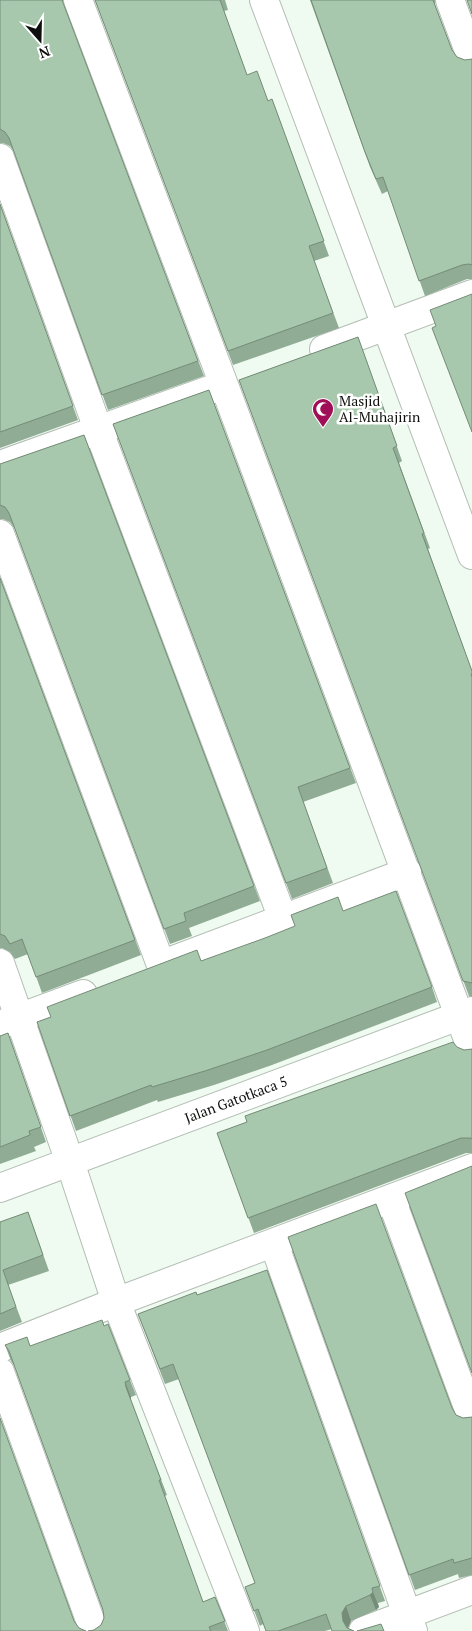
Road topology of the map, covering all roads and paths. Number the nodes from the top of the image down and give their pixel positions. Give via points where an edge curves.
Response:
1 (78, 0) edge
2 (264, 0) edge
3 (450, 0) edge
4 (472, 59) edge
5 (0, 158) edge
6 (472, 294) edge
7 (387, 327) junction
8 (296, 359) edge
9 (252, 375) edge
10 (224, 385) junction
11 (98, 429) junction
12 (0, 464) edge
13 (0, 534) edge
14 (472, 555) edge
15 (407, 872) junction
16 (283, 919) junction
17 (0, 963) edge
18 (161, 965) junction
19 (135, 975) edge
20 (108, 985) edge
21 (465, 1014) edge
22 (10, 1022) edge
23 (472, 1050) edge
24 (70, 1162) junction
25 (472, 1168) edge
26 (0, 1188) edge
27 (391, 1199) junction
28 (274, 1244) junction
29 (116, 1302) junction
30 (0, 1348) edge
31 (0, 1372) edge
32 (472, 1418) edge
33 (472, 1590) edge
34 (410, 1623) edge
35 (94, 1631) edge
36 (245, 1631) edge
37 (363, 1631) edge

1 - 10 street
2 - 7 street
3 - 4 street
5 - 11 street
6 - 7 street
7 - 8 street
7 - 14 street
9 - 10 street
10 - 11 street
10 - 15 street
11 - 12 street
11 - 16 street
13 - 18 street
15 - 16 street
15 - 21 street
16 - 18 street
17 - 22 street
18 - 19 street
20 - 22 street
21 - 23 street
21 - 24 street, Jalan Gatotkaca 5
22 - 24 street
24 - 26 street, Jalan Gatotkaca 5
24 - 29 street
25 - 27 street
27 - 28 street
27 - 32 street
28 - 29 street
28 - 34 street
29 - 30 street
29 - 36 street
31 - 35 street
33 - 34 street
34 - 37 street

